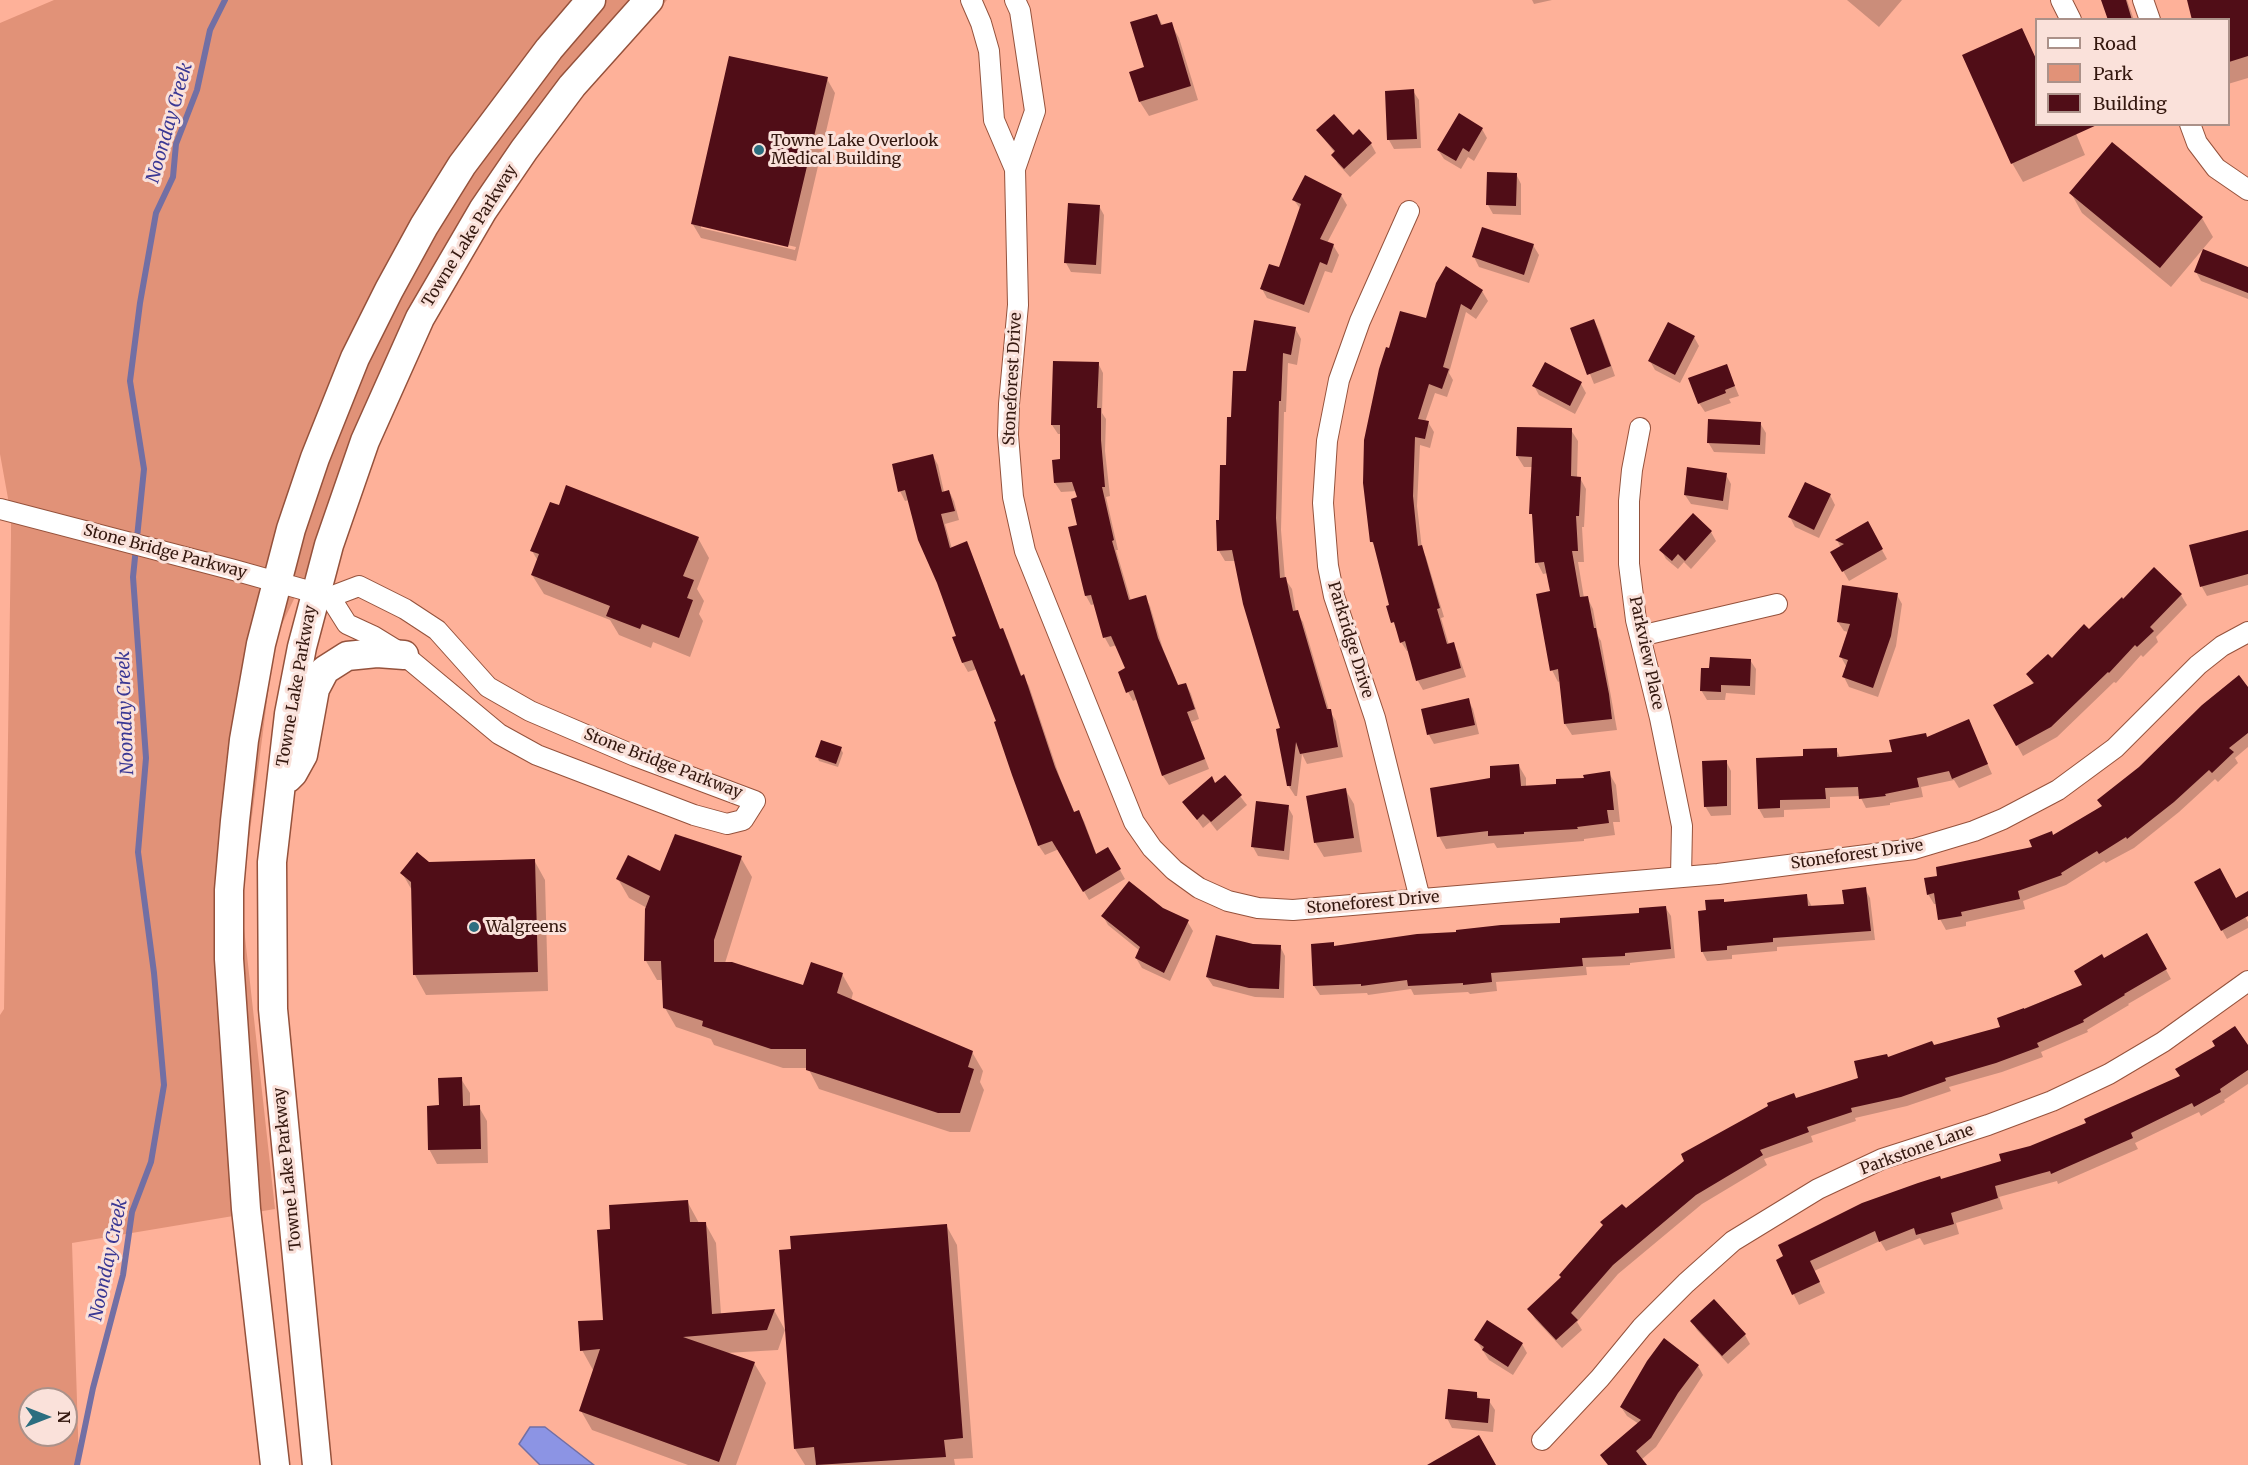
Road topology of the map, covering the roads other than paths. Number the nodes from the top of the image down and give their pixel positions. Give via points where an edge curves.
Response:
1 (591, 0) edge
2 (649, 0) edge
3 (971, 0) edge
4 (1015, 0) edge
5 (2061, 0) edge
6 (2143, 0) edge
7 (2070, 18) edge
8 (2149, 18) edge
9 (2191, 126) edge
10 (1015, 169) junction
11 (2248, 190) edge
12 (1409, 211) dead end
13 (1640, 428) dead end
14 (0, 508) edge
15 (276, 582) junction
16 (322, 596) junction
17 (1777, 604) dead end
18 (2248, 632) edge
19 (1640, 636) junction
20 (404, 655) junction
21 (279, 786) junction
22 (1681, 877) junction
23 (1420, 899) junction
24 (2248, 981) edge
25 (1542, 1440) dead end
26 (274, 1465) edge
27 (317, 1465) edge

1 - 15 main road via 462,165 389,290 333,409
2 - 16 main road, Towne Lake Parkway via 572,86 524,150 483,210 420,318 365,441 328,546
3 - 10 street, Stoneforest Drive via 989,51 994,120
4 - 10 street, Stoneforest Drive via 1035,111
5 - 7 street
6 - 8 street
9 - 11 street via 2197,143 2217,168
10 - 23 street, Stoneforest Drive via 1018,305 1008,435 1013,497 1025,551 1134,822 1174,870 1199,888 1228,901 1293,910
12 - 23 street, Parkridge Drive via 1360,321 1339,380 1327,441 1323,503 1334,596 1375,718
13 - 19 street, Parkview Place via 1632,470 1628,532
14 - 15 street, Stone Bridge Parkway
15 - 16 street, Stone Bridge Parkway
15 - 26 main road via 244,740 229,890 229,959 251,1268
16 - 20 street, Stone Bridge Parkway via 347,624
16 - 20 street, Stone Bridge Parkway via 359,586 437,630 488,687 530,711 755,801 743,820 727,824 537,755 499,734
16 - 21 main road, Towne Lake Parkway via 289,714
17 - 19 street
18 - 22 street, Stoneforest Drive via 2198,665 2115,748 2084,772 2003,819 1914,849
19 - 22 street, Parkview Place via 1682,826
20 - 21 main road via 347,656 325,670 315,689 303,755 293,773
21 - 27 main road, Towne Lake Parkway via 272,862 273,1009
22 - 23 street, Stoneforest Drive
24 - 25 street, Parkstone Lane via 2163,1042 2109,1074 1988,1125 1882,1159 1818,1190 1733,1241 1642,1327

